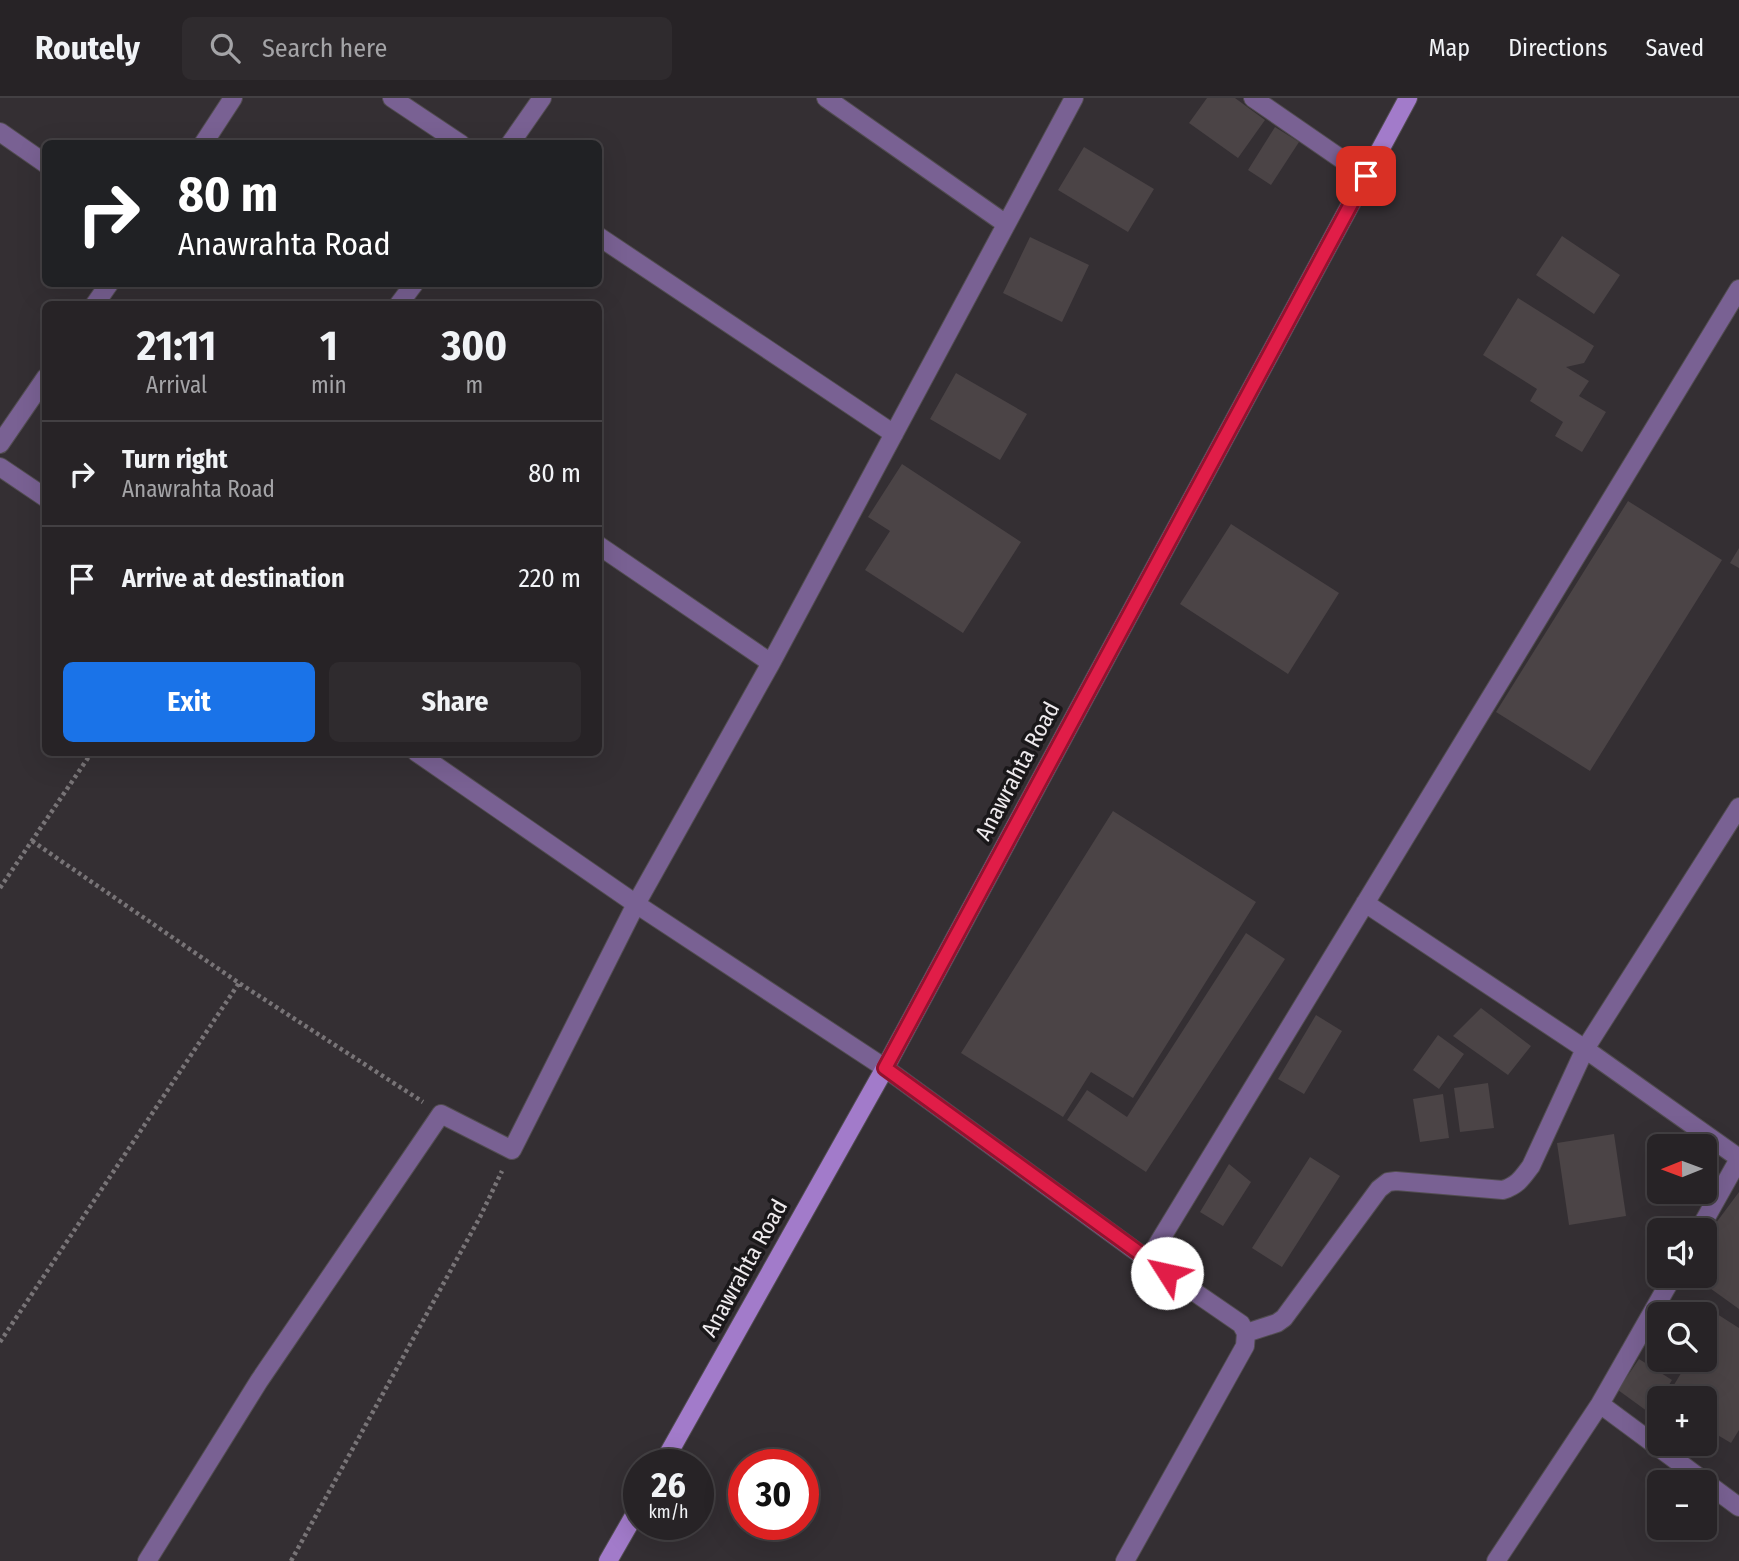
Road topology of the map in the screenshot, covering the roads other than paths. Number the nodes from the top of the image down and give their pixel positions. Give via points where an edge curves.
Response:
1 (233, 98) edge
2 (392, 98) edge
3 (542, 98) edge
4 (826, 98) edge
5 (1074, 98) edge
6 (1253, 98) edge
7 (1408, 98) edge
8 (0, 132) edge
9 (206, 140) edge
10 (455, 140) edge
11 (513, 140) edge
12 (42, 161) edge
13 (1366, 176) junction
14 (1006, 224) junction
15 (602, 239) edge
16 (1739, 289) edge
17 (42, 383) edge
18 (894, 434) junction
19 (0, 444) edge
20 (0, 467) edge
21 (42, 495) edge
22 (602, 548) edge
23 (771, 663) junction
24 (422, 756) edge
25 (1738, 810) edge
26 (1365, 903) junction
27 (636, 904) junction
28 (1586, 1049) junction
29 (885, 1068) junction
30 (1739, 1159) edge
31 (1706, 1218) edge
32 (1148, 1260) junction
33 (1666, 1288) edge
34 (1247, 1333) junction
35 (1600, 1404) junction
36 (671, 1449) edge
37 (1739, 1507) edge
38 (623, 1535) edge
39 (147, 1561) edge
40 (608, 1561) edge
41 (1125, 1561) edge
42 (1496, 1561) edge

1 - 9 street
2 - 10 street
3 - 11 street
4 - 14 street
5 - 14 street
6 - 13 street
7 - 13 main road, Anawrahta Road
8 - 12 street
13 - 29 main road, Anawrahta Road
14 - 18 street
15 - 18 street
16 - 26 street
17 - 19 street
18 - 23 street
20 - 21 street
22 - 23 street
23 - 27 street
24 - 27 street
25 - 28 street
26 - 28 street
26 - 32 street
27 - 29 street
27 - 39 street via 512,1150 441,1114 259,1381
28 - 30 street
28 - 34 street via 1531,1166 1513,1187 1388,1182 1284,1318
29 - 32 street
29 - 36 main road, Anawrahta Road
30 - 31 street
32 - 34 street via 1241,1324
33 - 35 street
34 - 41 street via 1245,1346
35 - 37 street
35 - 42 street
38 - 40 main road

